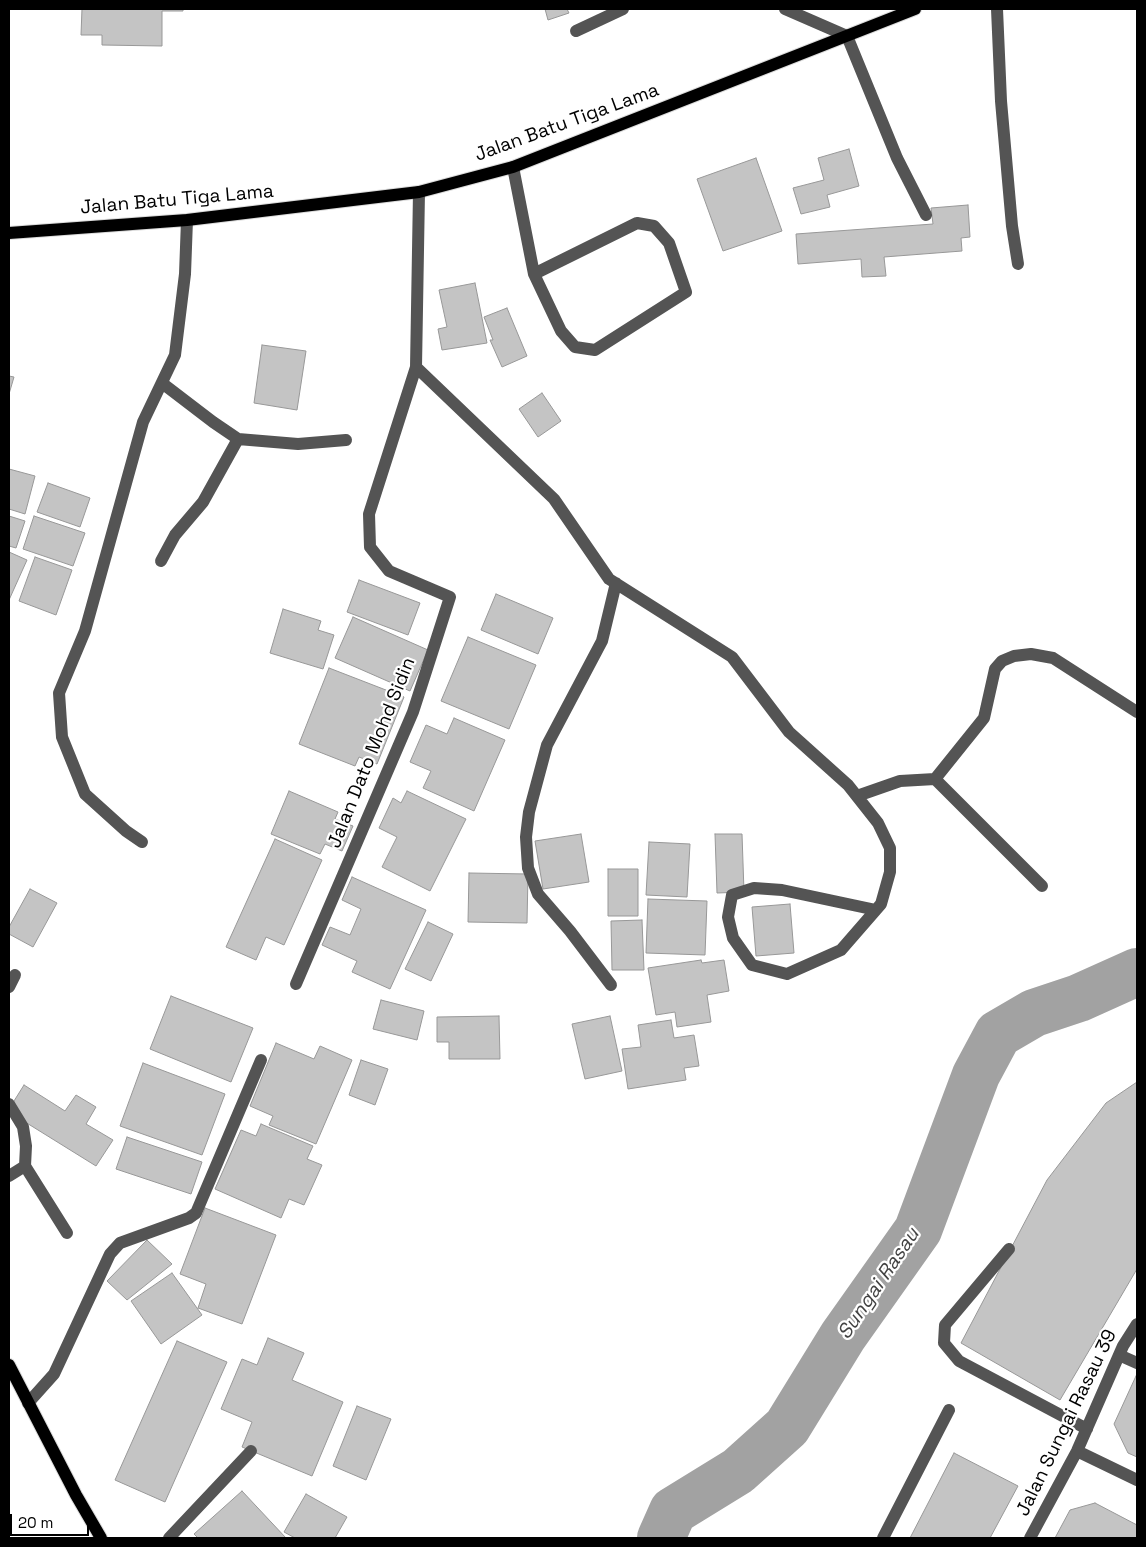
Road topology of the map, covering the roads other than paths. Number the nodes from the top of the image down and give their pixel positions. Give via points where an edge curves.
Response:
1 (623, 9) edge
2 (785, 9) edge
3 (914, 9) edge
4 (997, 9) edge
5 (576, 31) dead end
6 (847, 36) junction
7 (513, 167) junction
8 (419, 192) junction
9 (926, 215) dead end
10 (187, 220) junction
11 (9, 233) edge
12 (1018, 264) dead end
13 (534, 274) junction
14 (416, 367) junction
15 (162, 383) junction
16 (238, 439) junction
17 (346, 440) dead end
18 (161, 561) dead end
19 (616, 583) junction
20 (1137, 712) edge
21 (935, 779) junction
22 (857, 796) junction
23 (142, 842) dead end
24 (1042, 886) dead end
25 (876, 910) junction
26 (15, 975) dead end
27 (296, 984) dead end
28 (611, 985) dead end
29 (9, 987) edge
30 (261, 1060) dead end
31 (10, 1104) edge
32 (25, 1166) junction
33 (9, 1176) edge
34 (67, 1233) dead end
35 (1009, 1249) dead end
36 (1137, 1324) edge
37 (1119, 1355) junction
38 (1137, 1363) edge
39 (9, 1365) edge
40 (28, 1403) junction
41 (948, 1410) dead end
42 (1087, 1429) junction
43 (251, 1451) dead end
44 (1077, 1451) junction
45 (1137, 1480) edge
46 (102, 1538) edge
47 (169, 1538) edge
48 (883, 1538) edge
49 (1030, 1538) edge

1 - 5 street
2 - 6 street
3 - 6 main road, Jalan Batu Tiga Lama
4 - 12 street via 1001,102
6 - 7 main road, Jalan Batu Tiga Lama
6 - 9 street via 897,158
7 - 8 main road, Jalan Batu Tiga Lama
7 - 13 street
8 - 10 main road, Jalan Batu Tiga Lama
8 - 14 street, Jalan Dato Mohd Sidin
10 - 11 main road, Jalan Batu Tiga Lama
10 - 15 street via 186,274 175,355
13 - 13 street via 637,223 654,226 669,243 686,292 595,350 575,347 561,331
14 - 19 street via 554,499 609,579
14 - 27 street, Jalan Dato Mohd Sidin via 369,514 370,547 390,571 450,597 413,712
15 - 16 street
15 - 23 street via 143,422 85,631 59,693 62,737 85,794
16 - 17 street via 298,444
16 - 18 street via 203,502 174,535
19 - 22 street via 732,657 789,732
19 - 28 street via 602,641 547,745 529,812 526,838 528,868 538,894
20 - 21 street via 1053,658 1032,654 1014,656 1002,661 995,669 984,718
21 - 22 street via 900,781
21 - 24 street
22 - 25 street via 878,823 890,848 890,872 881,904
25 - 25 street via 841,950 787,974 752,965 733,938 728,917 732,895 754,888 782,890
26 - 29 street
30 - 40 street via 196,1213 120,1243 110,1254 54,1374
31 - 32 street via 23,1127
32 - 33 street
32 - 34 street
35 - 42 street via 945,1325 944,1343 958,1361
36 - 37 street, Jalan Sungai Rasau 39
37 - 38 street
37 - 42 street, Jalan Sungai Rasau 39
39 - 40 main road
40 - 46 main road
41 - 48 street
42 - 44 street, Jalan Sungai Rasau 39
43 - 47 street
44 - 45 street
44 - 49 street, Jalan Sungai Rasau 39

